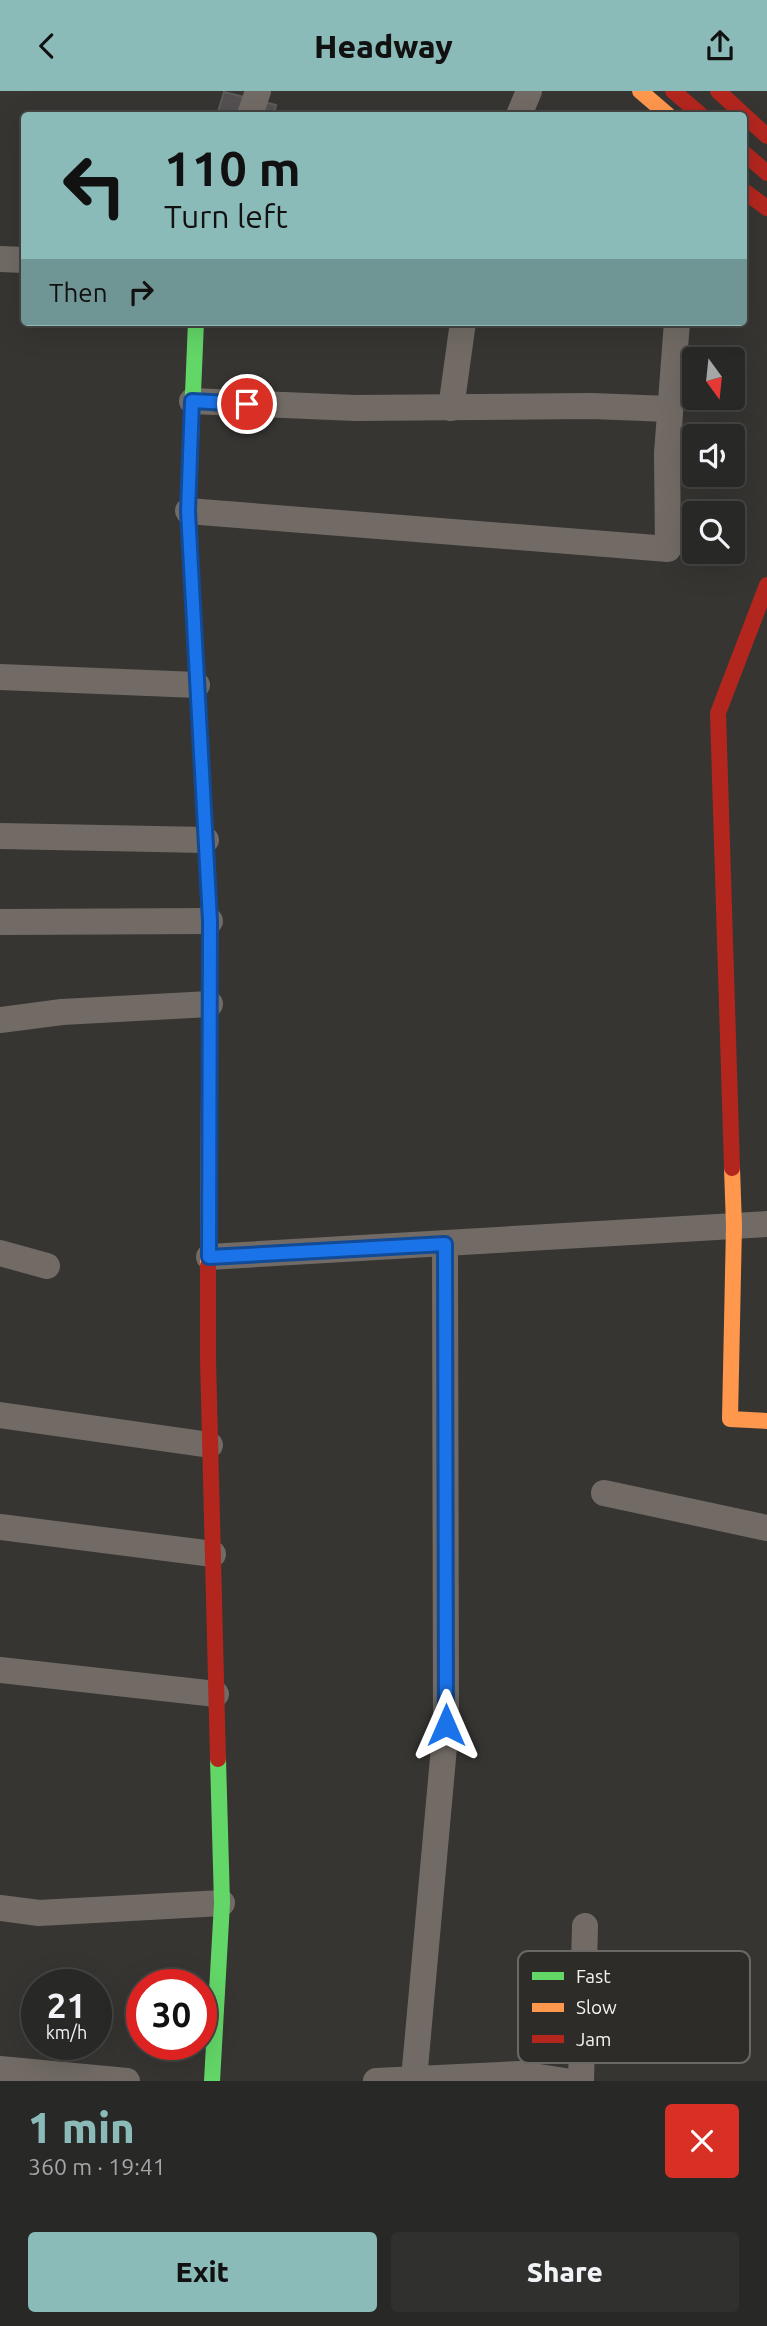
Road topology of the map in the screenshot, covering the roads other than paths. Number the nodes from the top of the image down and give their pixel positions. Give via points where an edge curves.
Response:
1 (258, 91) edge
2 (529, 91) edge
3 (640, 91) edge
4 (673, 91) edge
5 (718, 91) edge
6 (251, 112) edge
7 (520, 112) edge
8 (664, 112) edge
9 (698, 112) edge
10 (740, 112) edge
11 (747, 118) edge
12 (767, 137) edge
13 (747, 156) edge
14 (767, 173) edge
15 (747, 193) edge
16 (767, 208) edge
17 (0, 259) edge
18 (21, 260) edge
19 (196, 326) edge
20 (462, 326) edge
21 (677, 326) edge
22 (192, 401) junction
23 (451, 408) junction
24 (670, 409) junction
25 (188, 511) junction
26 (767, 585) edge
27 (0, 677) edge
28 (197, 685) junction
29 (0, 836) edge
30 (206, 839) junction
31 (210, 921) junction
32 (0, 922) edge
33 (210, 1004) junction
34 (0, 1020) edge
35 (767, 1224) edge
36 (734, 1226) junction
37 (445, 1244) junction
38 (0, 1253) edge
39 (209, 1257) junction
40 (47, 1266) dead end
41 (0, 1415) edge
42 (767, 1421) edge
43 (210, 1445) junction
44 (604, 1493) dead end
45 (0, 1527) edge
46 (767, 1528) edge
47 (213, 1554) junction
48 (0, 1670) edge
49 (216, 1694) junction
50 (222, 1903) junction
51 (0, 1908) edge
52 (585, 1926) dead end
53 (584, 1951) edge
54 (581, 2063) edge
55 (0, 2069) edge
56 (414, 2079) junction
57 (451, 2079) edge
58 (127, 2081) edge
59 (212, 2081) edge
60 (376, 2081) edge
61 (565, 2081) edge
62 (581, 2081) edge

1 - 6 street
2 - 7 street
3 - 8 street
4 - 9 street
5 - 10 street
11 - 12 street
13 - 14 street
15 - 16 street
17 - 18 street
19 - 22 street
20 - 23 street
21 - 24 street
22 - 23 street
22 - 25 street
23 - 24 street
24 - 25 street via 668,548
25 - 28 street
26 - 36 street via 718,713
27 - 28 street
28 - 30 street
29 - 30 street
30 - 31 street
31 - 32 street
31 - 33 street
33 - 34 street
33 - 39 street
35 - 36 street
36 - 37 street
36 - 42 street via 730,1419
37 - 39 street
37 - 56 street via 446,1725
38 - 40 street
39 - 43 street
41 - 43 street
43 - 47 street
44 - 46 street
45 - 47 street
47 - 49 street
48 - 49 street
49 - 50 street
50 - 51 street via 39,1913
50 - 59 street
52 - 53 street
54 - 62 street
55 - 58 street
56 - 57 street
56 - 60 street
57 - 61 street via 520,2074

